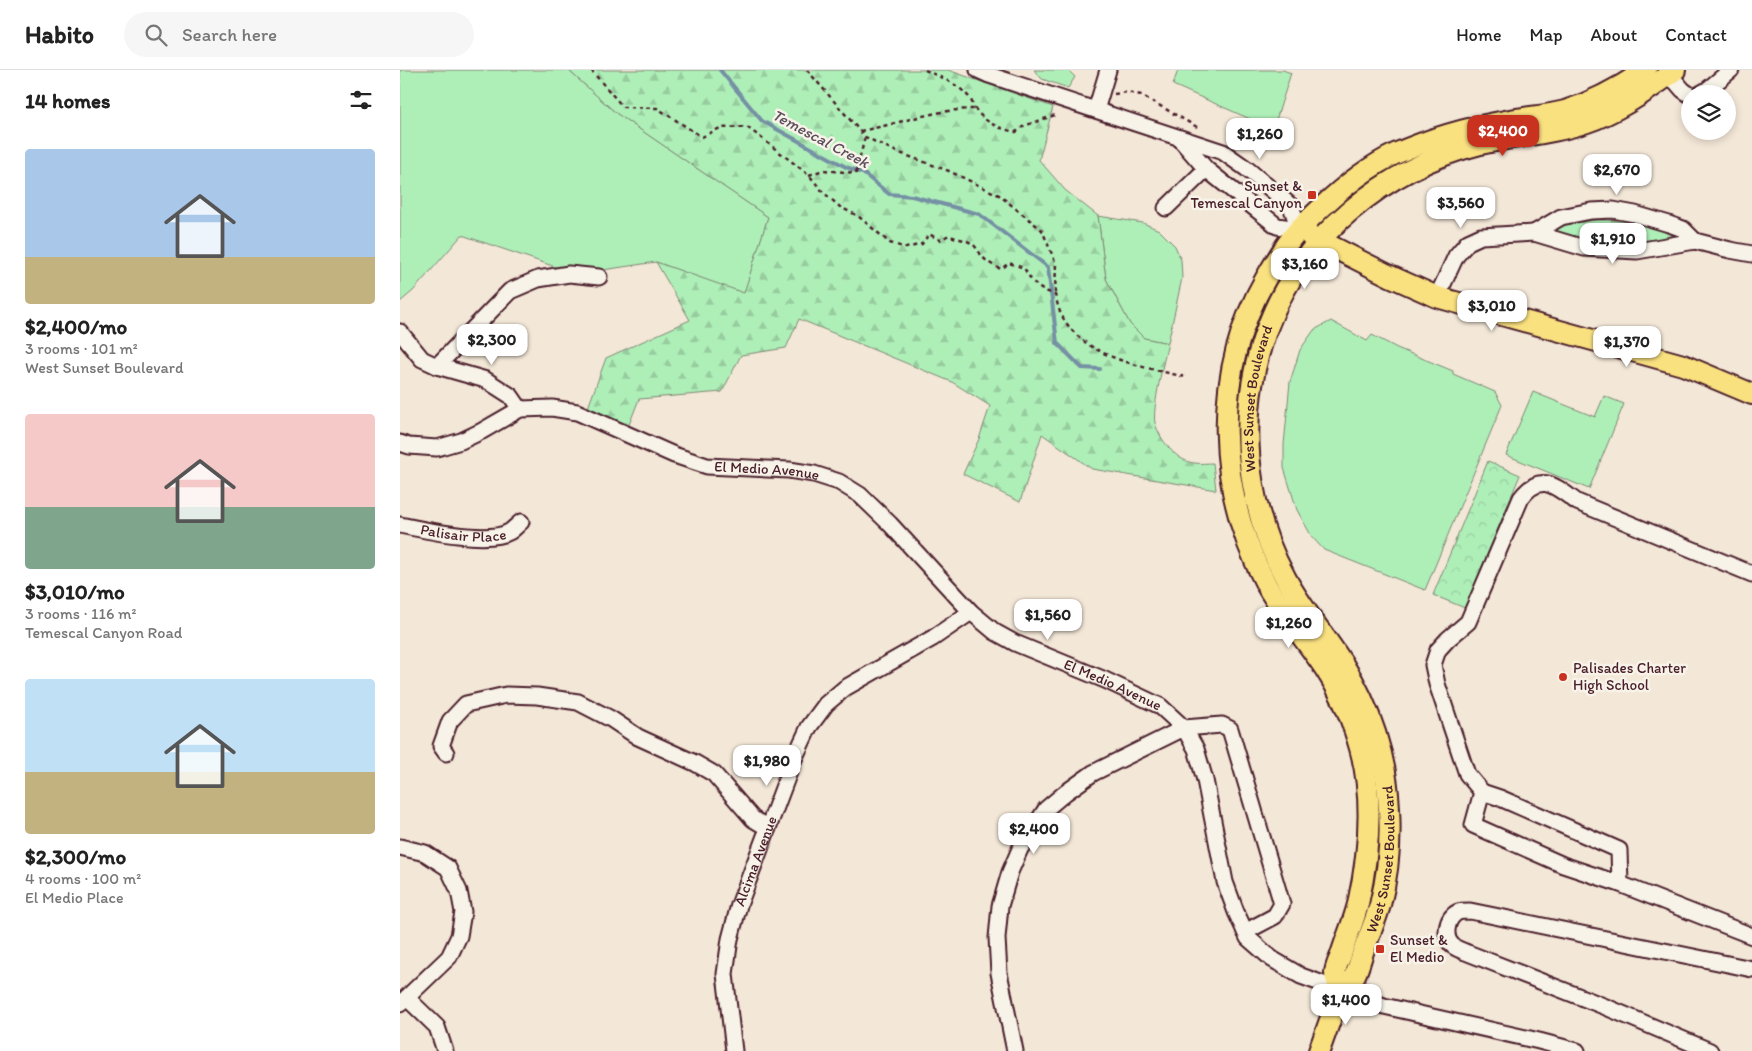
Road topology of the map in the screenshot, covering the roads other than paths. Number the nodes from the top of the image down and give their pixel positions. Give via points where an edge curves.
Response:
1 (978, 70) edge
2 (1108, 70) edge
3 (1646, 70) edge
4 (1730, 70) edge
5 (1672, 72) edge
6 (1713, 85) edge
7 (1681, 86) edge
8 (1096, 110) junction
9 (1179, 138) junction
10 (1206, 169) junction
11 (1166, 208) dead end
12 (1299, 230) junction
13 (1534, 232) junction
14 (1319, 240) junction
15 (1695, 241) junction
16 (1752, 254) edge
17 (599, 277) dead end
18 (1437, 297) junction
19 (400, 332) edge
20 (437, 366) junction
21 (1752, 394) edge
22 (520, 408) junction
23 (400, 443) edge
24 (521, 522) dead end
25 (400, 525) edge
26 (1752, 574) edge
27 (971, 612) junction
28 (1184, 728) junction
29 (446, 752) dead end
30 (1482, 792) junction
31 (768, 828) junction
32 (400, 848) edge
33 (1620, 884) junction
34 (1245, 932) junction
35 (1752, 936) edge
36 (1752, 969) edge
37 (1340, 990) junction
38 (403, 1001) edge
39 (445, 1051) edge
40 (734, 1051) edge
41 (1015, 1051) edge
42 (1319, 1051) edge
43 (1577, 1051) edge
44 (1710, 1051) edge

1 - 8 street
2 - 8 street
3 - 12 main road, West Sunset Boulevard via 1607,93 1563,111 1459,130 1392,156 1339,191
4 - 6 street
5 - 7 street
5 - 14 main road, West Sunset Boulevard via 1618,109 1586,122 1480,144 1420,166 1384,185
8 - 9 street
9 - 10 street
9 - 12 street via 1223,152 1248,169 1291,206
10 - 11 street
10 - 12 street via 1277,226
12 - 14 main road
12 - 37 main road, West Sunset Boulevard via 1260,288 1238,341 1230,376 1226,442 1236,510 1249,546 1268,588 1330,676 1352,722 1361,753 1367,786 1365,865 1357,907 1335,972
13 - 15 street via 1584,248 1637,251
13 - 15 street via 1561,217 1614,210 1670,224 1683,229
13 - 18 street via 1481,236 1468,242 1456,256
14 - 18 main road
14 - 37 main road, West Sunset Boulevard via 1301,262 1274,310 1261,342 1251,385 1248,447 1254,496 1270,545 1286,580 1365,701 1382,759 1389,808 1389,853 1380,904 1353,978
15 - 16 street
17 - 20 street via 569,274 538,280 510,291
18 - 21 main road via 1683,365
19 - 20 street via 422,359
20 - 22 street via 486,380 511,396
22 - 23 street via 461,441 437,448
22 - 27 street, El Medio Avenue via 577,412 651,446 707,466 789,470 839,482 860,495 890,524
24 - 25 street, Palisair Place via 509,532 489,537
26 - 30 street via 1578,502 1552,485 1542,483 1529,488 1521,498 1468,622 1438,650 1433,665 1467,774
27 - 28 street, El Medio Avenue via 995,632 1015,643 1160,706
27 - 31 street, Alcima Avenue via 933,638 845,688 826,704 809,727 794,759
28 - 34 street, El Medio Avenue via 1196,749 1225,882
28 - 34 street via 1222,725 1230,729 1282,904 1275,916
28 - 41 street via 1093,773 1065,793 1046,809 1020,848 1000,906 997,938 999,973
29 - 31 street via 441,746 450,721 466,704 506,695 578,702 638,737 714,774 753,819
30 - 33 street via 1618,850
30 - 33 street via 1473,825 1564,865
31 - 40 street, Alcima Avenue via 730,939 725,974
32 - 38 street via 426,852 448,868 459,891 463,912 459,936 449,957
33 - 35 street
34 - 37 street, El Medio Avenue via 1272,959 1301,976
36 - 44 street via 1470,911 1458,912 1451,919 1447,938 1453,946 1468,954 1606,1006
37 - 42 main road, West Sunset Boulevard
37 - 43 street, El Medio Avenue via 1384,1006
38 - 39 street via 437,1027

